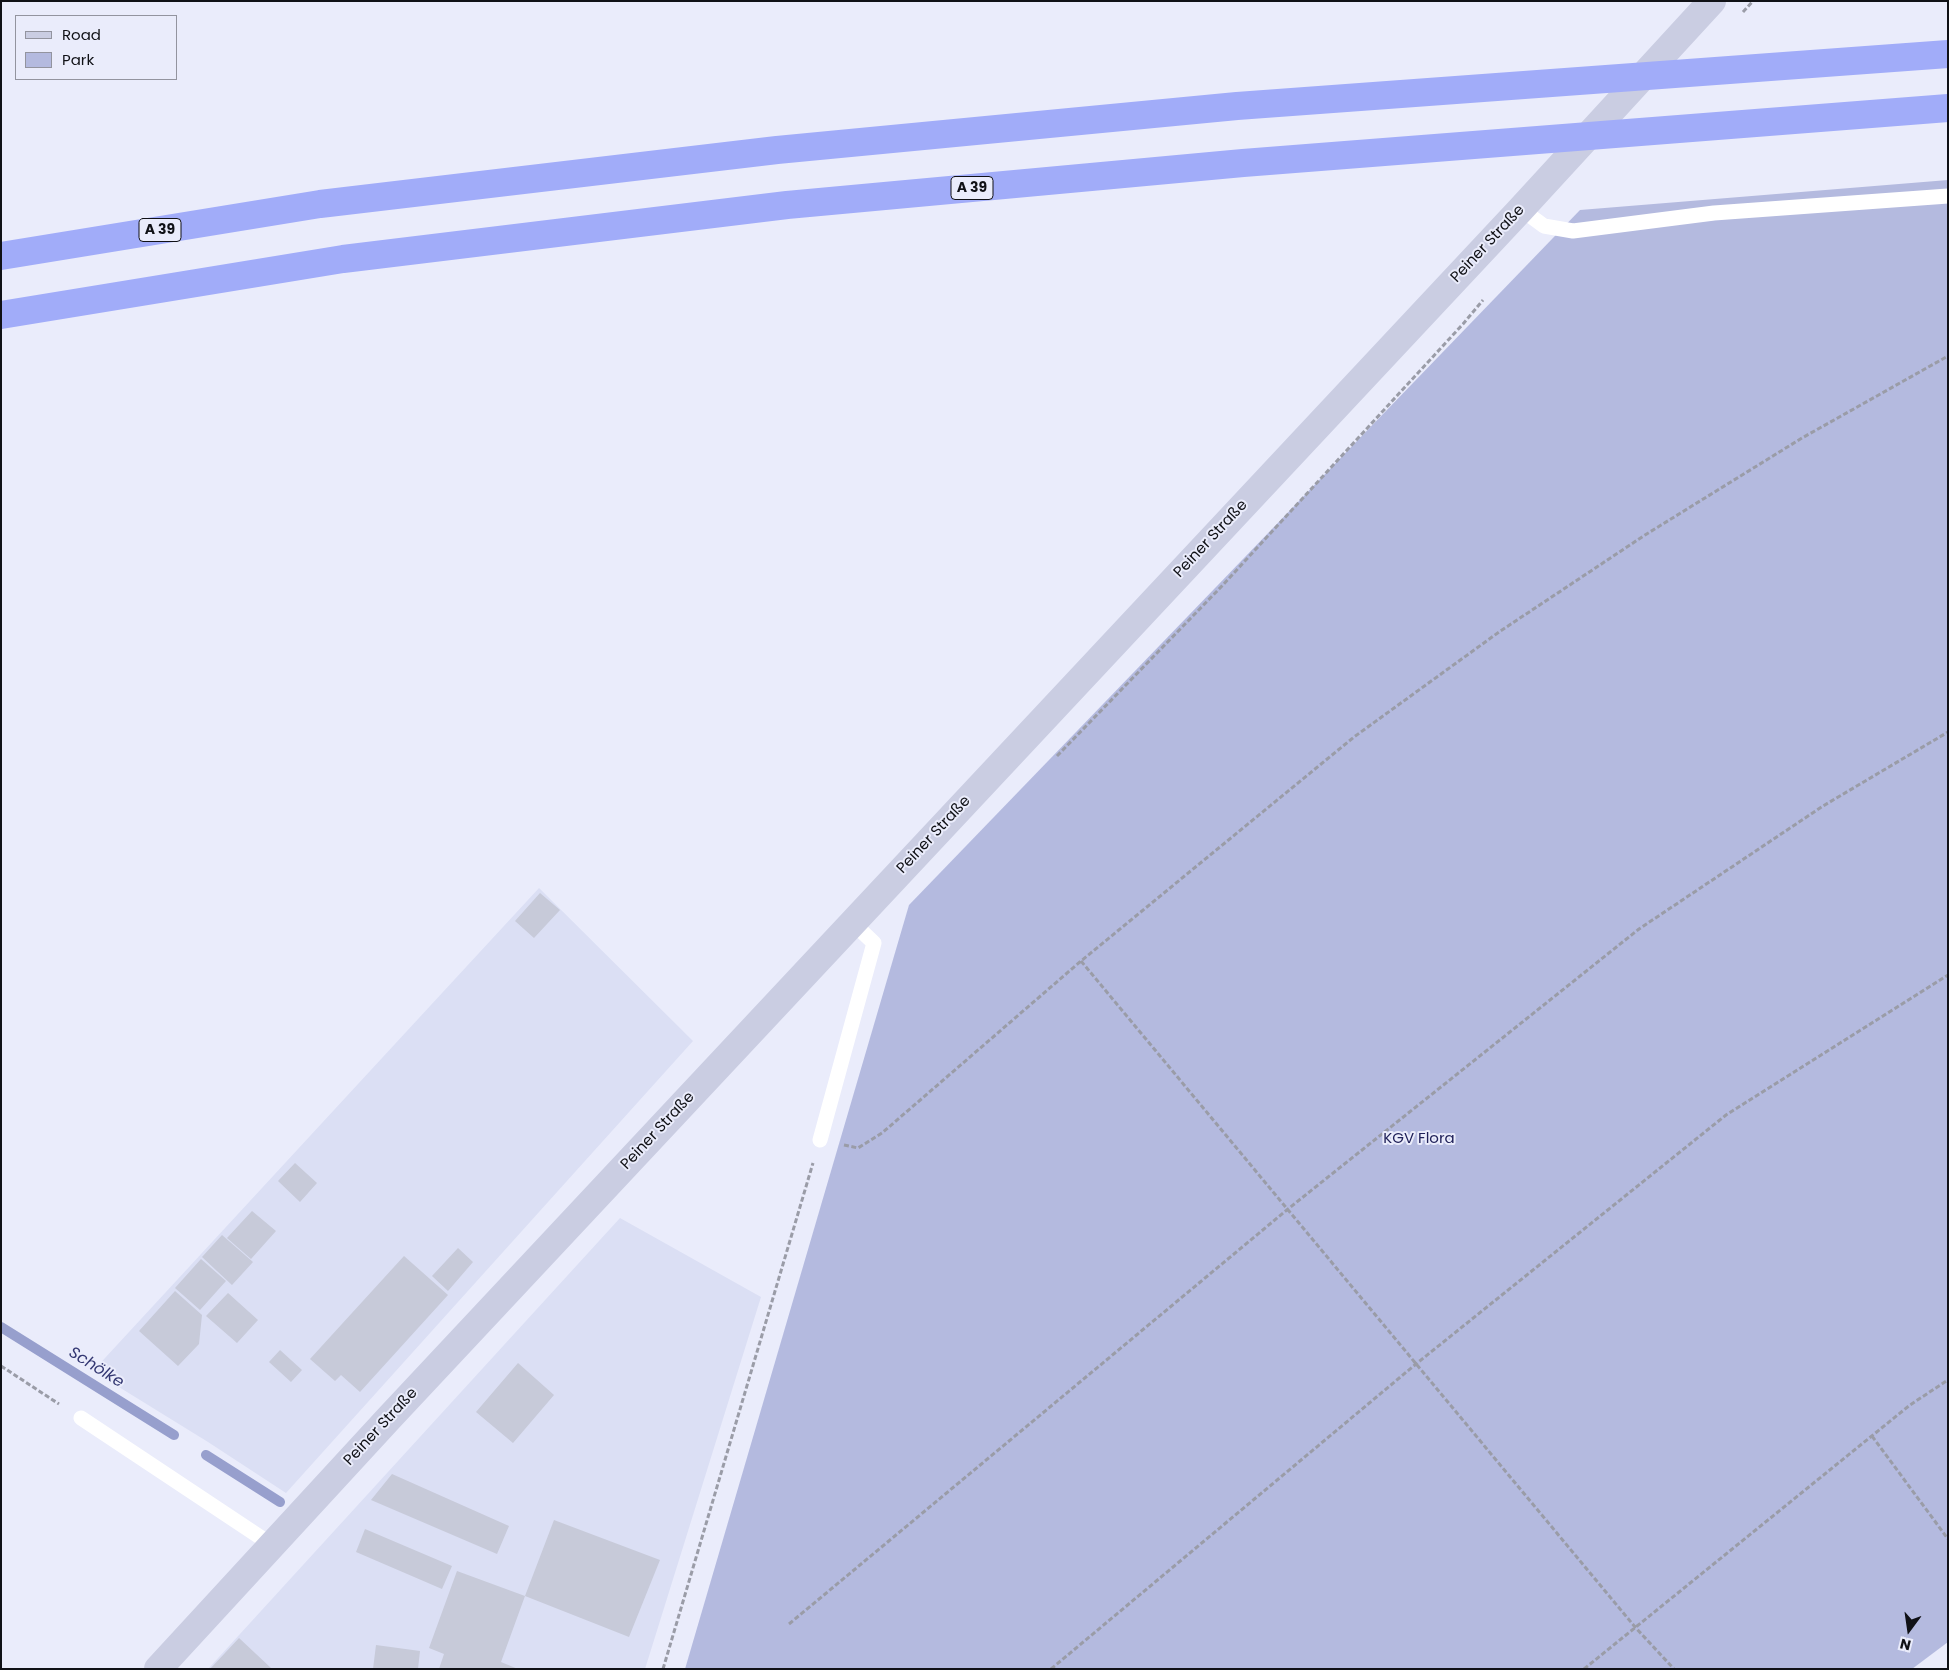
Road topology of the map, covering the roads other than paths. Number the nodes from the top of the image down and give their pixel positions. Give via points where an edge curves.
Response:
1 (1712, 1) edge
2 (1948, 54) edge
3 (1948, 108) edge
4 (1948, 196) edge
5 (1521, 208) junction
6 (1, 256) edge
7 (1, 315) edge
8 (854, 923) junction
9 (820, 1140) road end
10 (81, 1418) road end
11 (272, 1545) junction
12 (158, 1669) edge

1 - 5 street, Peiner Straße
2 - 6 highway, A 39 via 1237,106 777,150 320,204
3 - 7 highway, A 39 via 1253,162 787,204 343,260
4 - 5 lane via 1714,213 1574,230 1544,226
5 - 8 street, Peiner Straße
8 - 9 lane via 874,943
8 - 11 street, Peiner Straße
10 - 11 lane
11 - 12 street, Peiner Straße

